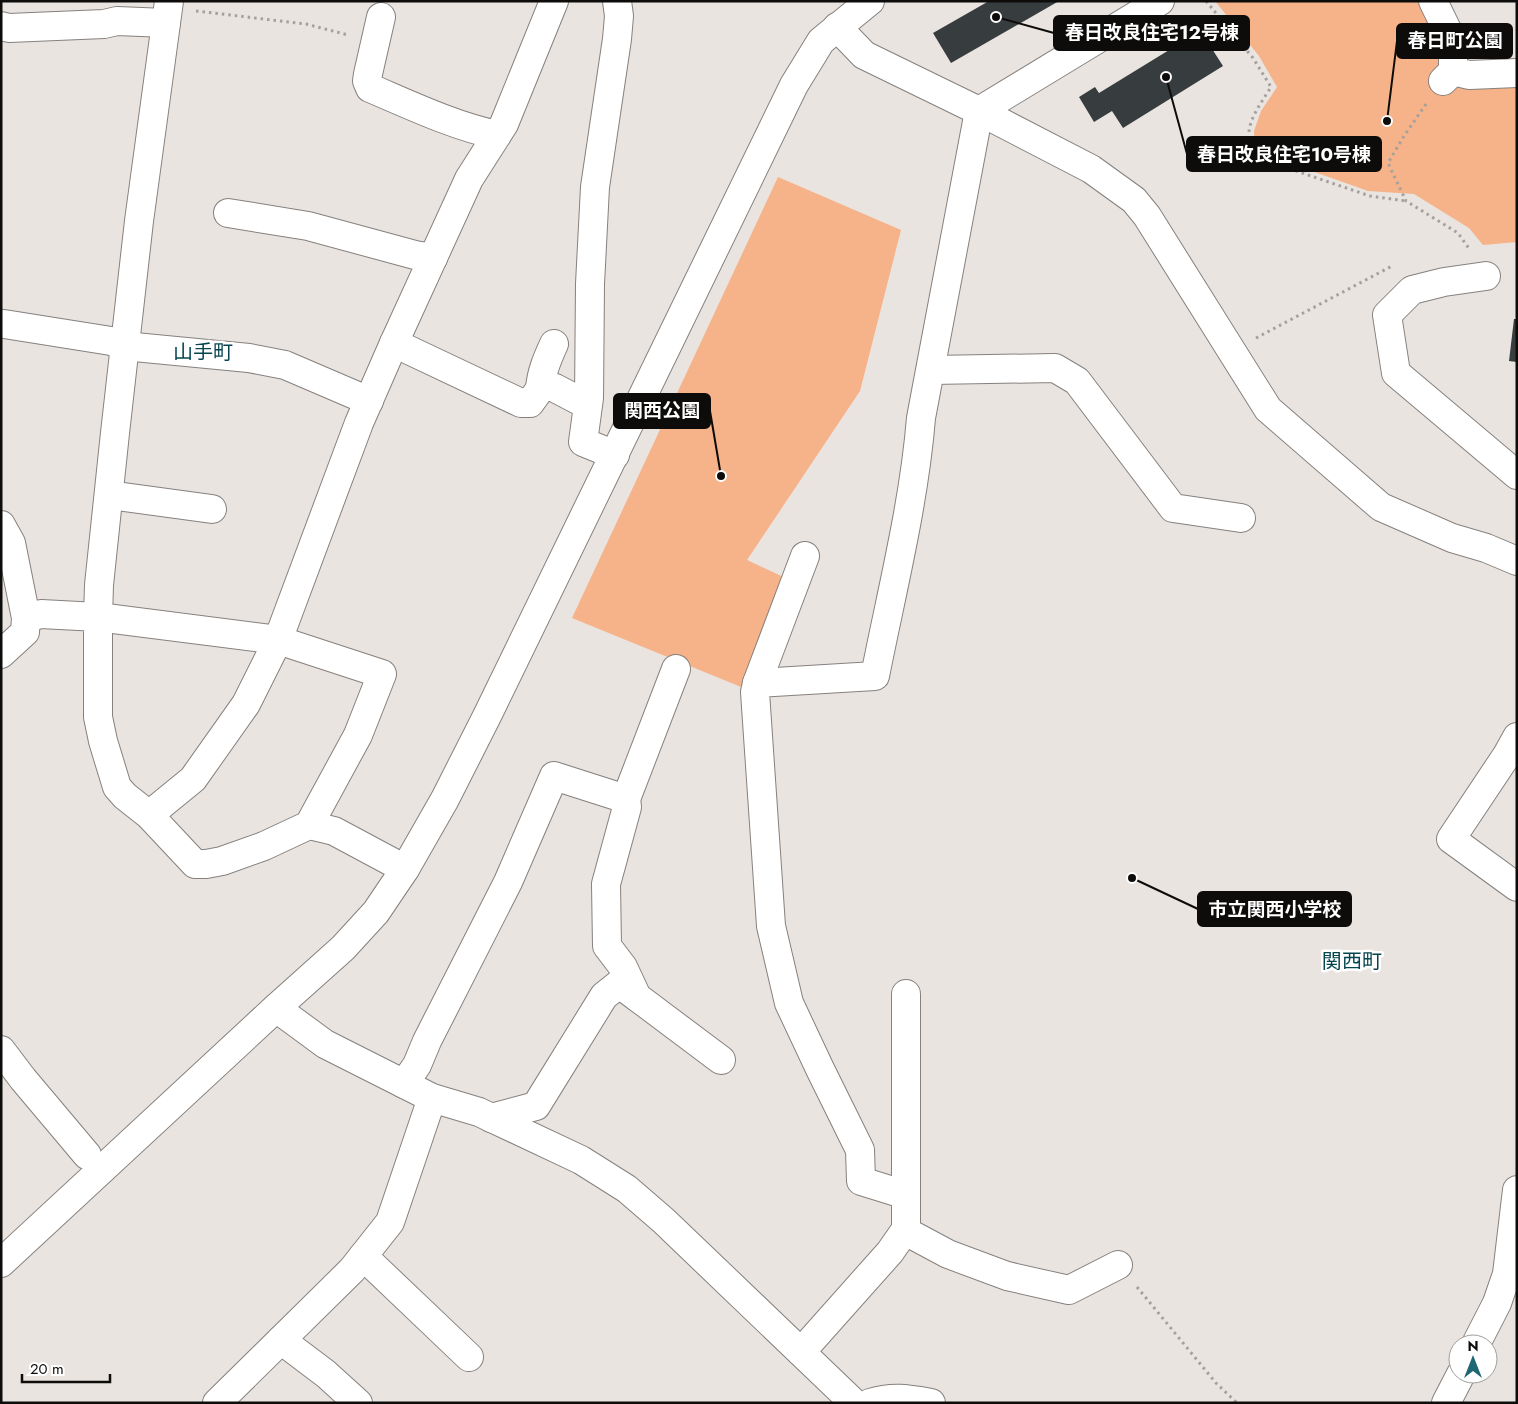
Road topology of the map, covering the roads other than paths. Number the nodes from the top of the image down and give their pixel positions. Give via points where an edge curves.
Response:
1 (554, 1) edge
2 (617, 1) edge
3 (870, 1) edge
4 (1160, 1) edge
5 (1433, 1) edge
6 (168, 11) edge
7 (1, 26) edge
8 (837, 27) junction
9 (378, 29) road end
10 (1517, 73) edge
11 (979, 111) junction
12 (497, 135) junction
13 (228, 213) dead end
14 (433, 258) junction
15 (1486, 276) dead end
16 (4, 324) dead end
17 (394, 343) junction
18 (554, 344) dead end
19 (124, 346) junction
20 (930, 370) junction
21 (540, 389) junction
22 (369, 401) junction
23 (588, 402) junction
24 (615, 455) junction
25 (1517, 475) edge
26 (109, 495) junction
27 (212, 509) dead end
28 (1241, 518) dead end
29 (1, 525) edge
30 (805, 556) dead end
31 (1517, 562) edge
32 (98, 617) junction
33 (26, 618) junction
34 (278, 640) junction
35 (1, 654) edge
36 (676, 669) dead end
37 (757, 683) junction
38 (1517, 737) edge
39 (626, 799) junction
40 (149, 815) junction
41 (309, 824) junction
42 (405, 869) junction
43 (1517, 887) edge
44 (906, 994) dead end
45 (637, 997) junction
46 (276, 1008) junction
47 (1, 1050) edge
48 (721, 1060) dead end
49 (404, 1084) junction
50 (432, 1098) junction
51 (491, 1118) junction
52 (87, 1155) dead end
53 (1517, 1190) edge
54 (906, 1195) junction
55 (904, 1231) junction
56 (363, 1256) junction
57 (1, 1263) edge
58 (1118, 1265) road end
59 (1481, 1334) edge
60 (281, 1340) junction
61 (801, 1352) junction
62 (469, 1357) dead end
63 (1456, 1384) edge
64 (217, 1403) edge
65 (358, 1403) edge
66 (854, 1403) edge
67 (870, 1403) edge
68 (931, 1403) edge
69 (1446, 1403) edge

1 - 12 street
2 - 23 street via 617,39 595,187
3 - 8 street
4 - 11 street
5 - 10 street via 1453,42 1448,76
6 - 7 street via 104,24
6 - 19 street via 138,220
8 - 11 street via 864,55
8 - 24 street via 821,42 794,85
9 - 12 street via 367,82 370,88 480,132
11 - 20 street
11 - 31 street via 1091,169 1134,200 1268,409 1381,507
12 - 14 street via 469,179
13 - 14 street via 308,226
14 - 17 street
15 - 25 street via 1412,290 1387,315 1396,373
16 - 19 street via 111,341
17 - 21 street via 521,403 530,403
17 - 22 street
18 - 21 street
19 - 22 street via 249,358 285,365
19 - 26 street
20 - 28 street via 1054,368 1077,380 1173,508
20 - 37 street via 908,512 875,676
21 - 23 street via 548,386
22 - 34 street
23 - 24 street via 583,442
24 - 42 street via 446,799
26 - 27 street
26 - 32 street
29 - 33 street via 11,542
30 - 37 street
32 - 33 street via 41,614
32 - 34 street
32 - 40 street via 98,717 103,741 116,786
33 - 35 street via 26,632
34 - 40 street via 246,704 193,779
34 - 41 street via 382,674 358,735
36 - 39 street
37 - 54 street via 755,692 771,926 789,1003 860,1150 861,1181
38 - 43 street via 1451,839
39 - 45 street via 627,808 606,884 607,946 623,966
39 - 49 street via 554,776 508,882 417,1065
40 - 41 street via 195,864 222,861 264,846
41 - 42 street via 334,831
42 - 46 street via 376,912 343,948
44 - 54 street
45 - 48 street
45 - 51 street via 620,984 604,996 536,1106
46 - 49 street via 325,1044
46 - 57 street
47 - 52 street
49 - 50 street
50 - 51 street
50 - 56 street via 390,1222
51 - 61 street via 581,1160 627,1189
53 - 59 street via 1507,1274
54 - 55 street
55 - 58 street via 948,1254 1007,1276 1069,1290
55 - 61 street via 890,1252
56 - 60 street
56 - 62 street
60 - 64 street
60 - 65 street
61 - 66 street
63 - 69 street
67 - 68 street via 902,1398

